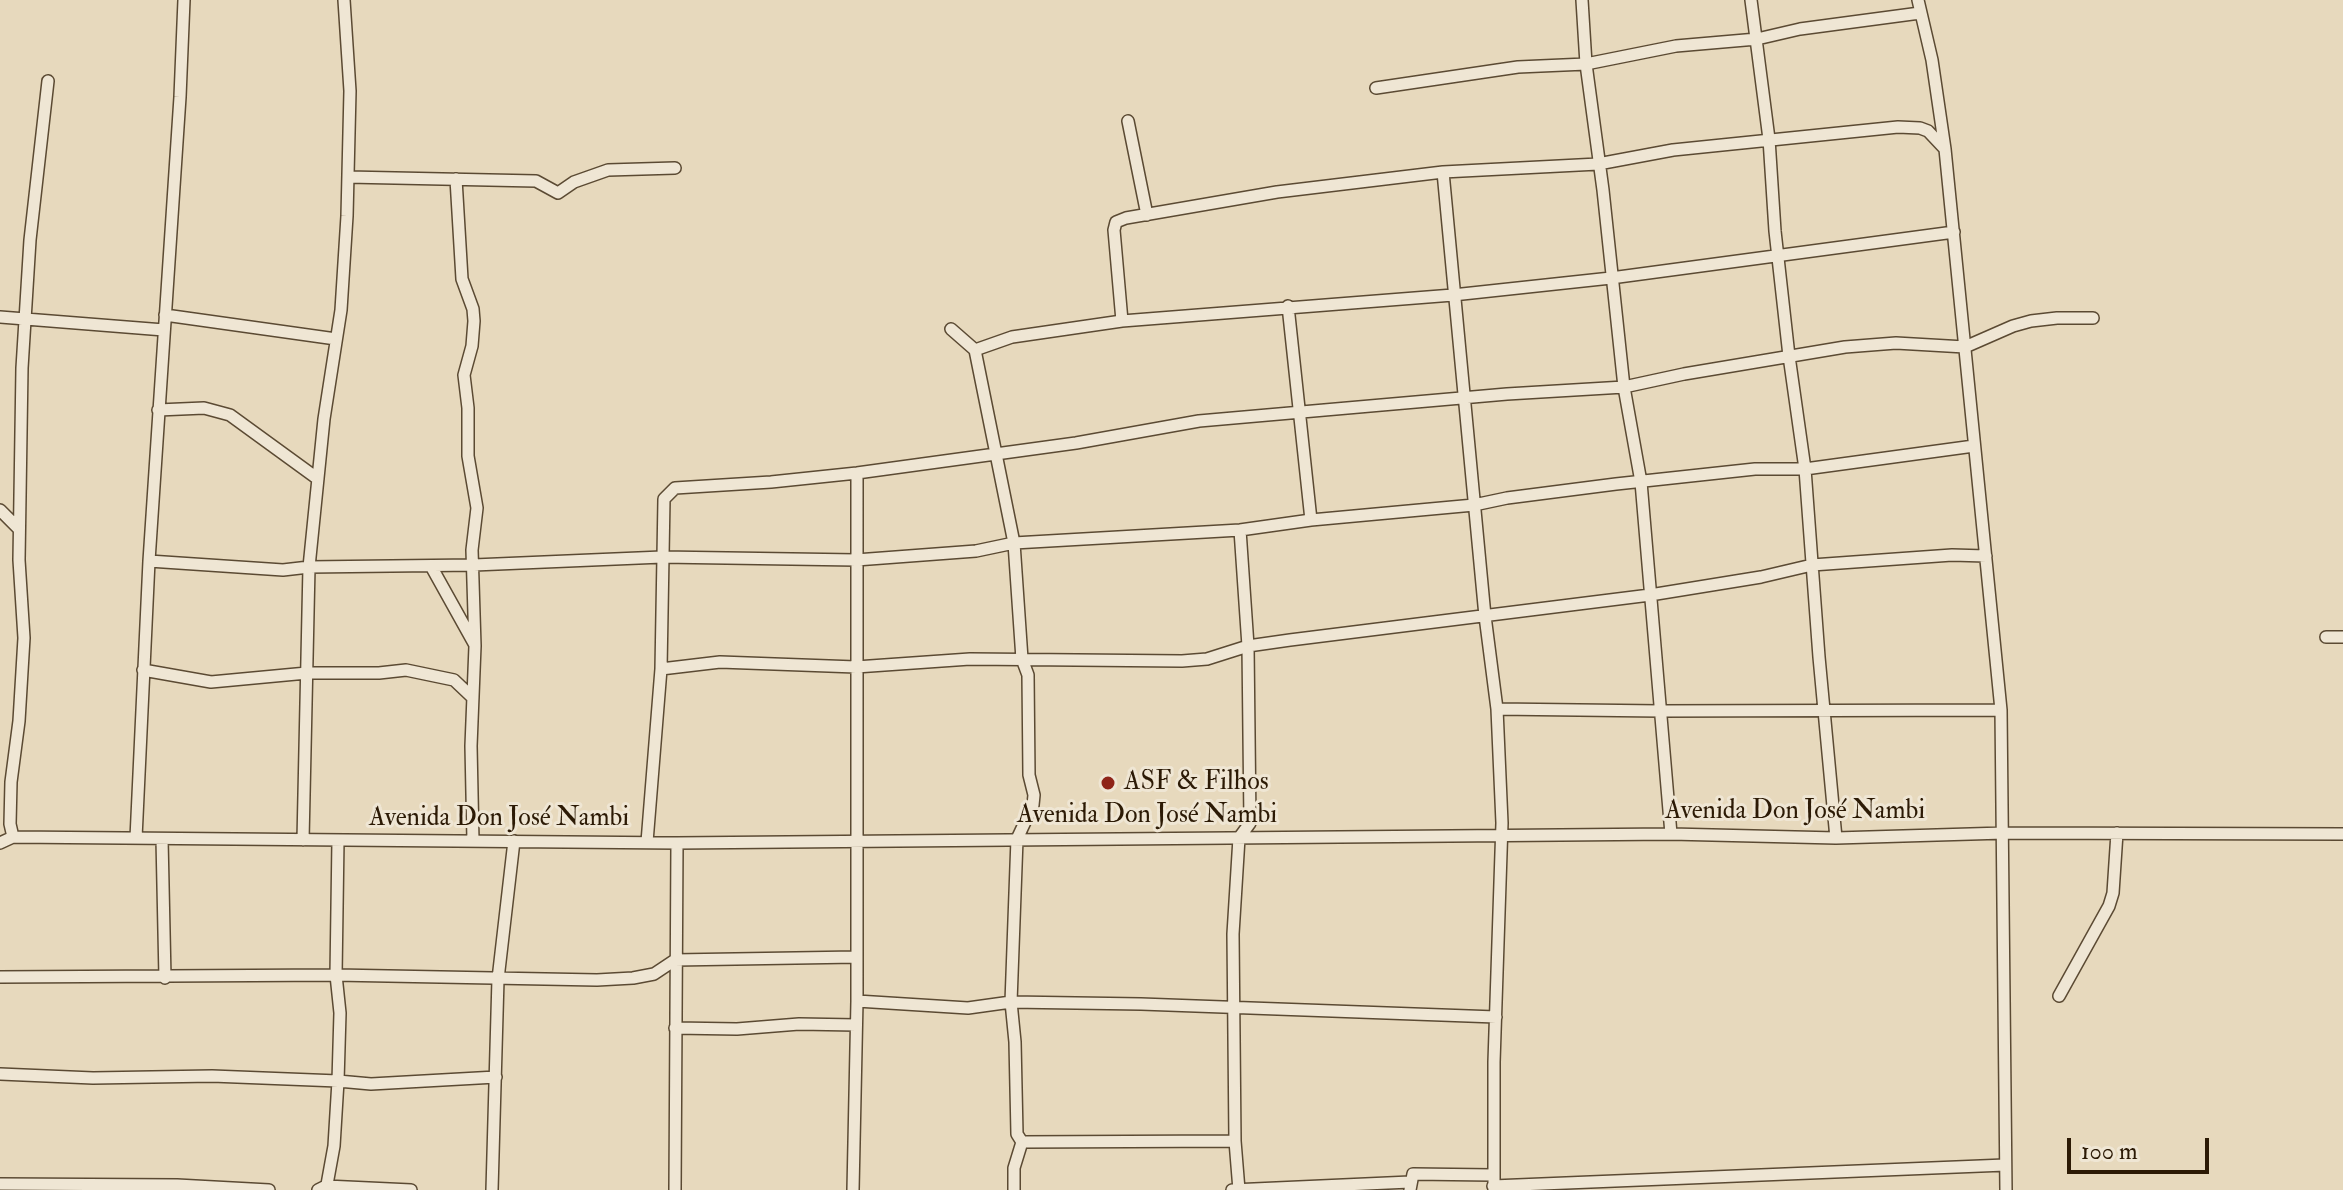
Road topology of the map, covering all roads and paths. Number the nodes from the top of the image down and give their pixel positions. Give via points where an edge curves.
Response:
1 (184, 0) edge
2 (344, 0) edge
3 (1582, 0) edge
4 (1751, 0) edge
5 (1918, 0) edge
6 (1920, 13) junction
7 (1757, 39) junction
8 (1586, 64) junction
9 (48, 81) dead end
10 (1376, 88) dead end
11 (1128, 121) dead end
12 (1769, 139) junction
13 (1945, 149) junction
14 (1598, 164) junction
15 (675, 168) dead end
16 (1443, 172) junction
17 (348, 177) junction
18 (456, 179) junction
19 (1147, 215) junction
20 (1954, 232) junction
21 (1778, 255) junction
22 (1611, 278) junction
23 (1453, 295) junction
24 (1288, 306) junction
25 (165, 315) junction
26 (0, 317) edge
27 (2093, 318) dead end
28 (26, 319) junction
29 (1122, 321) junction
30 (951, 329) dead end
31 (164, 330) junction
32 (336, 339) junction
33 (1965, 347) junction
34 (975, 350) junction
35 (1789, 356) junction
36 (1624, 387) junction
37 (1465, 398) junction
38 (158, 410) junction
39 (1298, 412) junction
40 (1974, 446) junction
41 (995, 453) junction
42 (1805, 469) junction
43 (857, 473) junction
44 (318, 479) junction
45 (1641, 482) junction
46 (1474, 505) junction
47 (0, 510) edge
48 (1311, 520) junction
49 (19, 530) junction
50 (1240, 530) junction
51 (1014, 543) junction
52 (1986, 556) junction
53 (662, 557) junction
54 (856, 560) junction
55 (149, 561) junction
56 (474, 565) junction
57 (1812, 565) junction
58 (431, 566) junction
59 (309, 567) junction
60 (1650, 595) junction
61 (1485, 616) junction
62 (2326, 637) dead end
63 (2343, 637) edge
64 (475, 646) junction
65 (1248, 646) junction
66 (1022, 659) junction
67 (856, 667) junction
68 (661, 669) junction
69 (143, 670) junction
70 (473, 670) junction
71 (307, 673) junction
72 (454, 680) junction
73 (473, 698) junction
74 (1497, 709) junction
75 (2001, 710) junction
76 (1660, 711) junction
77 (1824, 711) junction
78 (2004, 833) junction
79 (2117, 833) junction
80 (1671, 834) junction
81 (2343, 834) edge
82 (1503, 835) junction
83 (13, 837) junction
84 (136, 838) junction
85 (1239, 838) junction
86 (1836, 838) junction
87 (162, 839) junction
88 (1017, 839) junction
89 (303, 840) junction
90 (338, 840) junction
91 (473, 841) junction
92 (514, 841) junction
93 (857, 841) junction
94 (647, 842) junction
95 (0, 843) edge
96 (677, 843) junction
97 (856, 957) junction
98 (675, 960) junction
99 (336, 975) junction
100 (0, 977) edge
101 (165, 978) junction
102 (498, 979) junction
103 (2059, 996) dead end
104 (857, 1001) junction
105 (1011, 1002) junction
106 (1233, 1008) junction
107 (1496, 1017) junction
108 (856, 1025) junction
109 (675, 1028) junction
110 (0, 1074) edge
111 (496, 1077) junction
112 (338, 1081) junction
113 (1235, 1141) junction
114 (1022, 1142) junction
115 (2005, 1165) junction
116 (0, 1184) edge
117 (675, 1184) edge
118 (1493, 1184) edge
119 (1410, 1186) edge
120 (324, 1189) edge
121 (269, 1190) edge
122 (411, 1190) edge
123 (492, 1190) edge
124 (662, 1190) edge
125 (853, 1190) edge
126 (1014, 1190) edge
127 (1232, 1190) edge
128 (1239, 1190) edge
129 (2006, 1190) edge

1 - 25 street
2 - 17 street
3 - 8 street
4 - 7 street
5 - 6 street
6 - 7 street
6 - 13 street
7 - 8 street via 1676,46
7 - 12 street
8 - 10 street via 1518,67
8 - 14 street
9 - 28 street
11 - 19 street
12 - 13 street via 1912,127 1928,131
12 - 14 street
12 - 21 street
13 - 20 street
14 - 16 street
14 - 22 street
15 - 18 street via 608,170 558,193 536,181
16 - 19 street via 1277,192
16 - 23 street
17 - 18 street
17 - 32 street
18 - 56 street via 462,279 473,309 472,346 464,375 477,508
19 - 29 street via 1116,222 1114,230
20 - 21 street
20 - 33 street
21 - 22 street
21 - 35 street
22 - 23 street
22 - 36 street
23 - 24 street
23 - 37 street
24 - 29 street
24 - 39 street
25 - 31 street
25 - 32 street
26 - 28 street
27 - 33 street via 2031,321
28 - 31 street
28 - 49 street
29 - 34 street via 1012,337
30 - 34 street
31 - 38 street
32 - 44 street
33 - 35 street via 1896,343
33 - 40 street
34 - 41 street
35 - 36 street
35 - 42 street
36 - 37 street
36 - 45 street
37 - 39 street
37 - 46 street
38 - 44 street via 204,408 230,415
38 - 55 street
39 - 41 street via 1188,422
39 - 48 street
40 - 42 street
40 - 52 street
41 - 43 street
41 - 51 street
42 - 45 street
42 - 57 street
43 - 53 street via 671,489 664,499
43 - 54 street
44 - 59 street
45 - 46 street
45 - 60 street
46 - 48 street
46 - 61 street
47 - 49 street
48 - 50 street
49 - 83 street via 24,638 11,782
50 - 51 street
50 - 65 street
51 - 54 street
51 - 66 street
52 - 57 street
52 - 75 street
53 - 54 street
53 - 56 street
53 - 68 street
54 - 67 street
55 - 59 street
55 - 69 street
56 - 58 street
56 - 64 street
57 - 60 street
57 - 77 street
58 - 59 street
58 - 64 street
59 - 71 street
60 - 61 street
60 - 76 street
61 - 65 street
61 - 74 street
62 - 63 street
64 - 70 street
65 - 66 street via 1182,661
65 - 85 street via 1250,823
66 - 67 street
66 - 88 street via 1028,675 1034,795
67 - 68 street via 720,662
67 - 93 street
68 - 94 street
69 - 71 street via 211,682
69 - 84 street
70 - 72 street
70 - 73 street
71 - 72 street via 398,670
71 - 89 street
72 - 73 street
73 - 91 street
74 - 76 street
74 - 82 street
75 - 77 street
75 - 78 street
76 - 77 street
76 - 80 street
77 - 86 street
78 - 79 street, Avenida Don José Nambi
78 - 86 street, Avenida Don José Nambi
78 - 115 street
79 - 81 street, Avenida Don José Nambi
79 - 103 street via 2109,906
80 - 82 street, Avenida Don José Nambi
80 - 86 street, Avenida Don José Nambi
82 - 85 street, Avenida Don José Nambi
82 - 107 street
83 - 84 street, Avenida Don José Nambi
83 - 95 street, Avenida Don José Nambi
84 - 87 street, Avenida Don José Nambi
85 - 88 street, Avenida Don José Nambi
85 - 106 street
87 - 89 street, Avenida Don José Nambi
87 - 101 street
88 - 93 street, Avenida Don José Nambi
88 - 105 street
89 - 90 street, Avenida Don José Nambi
90 - 91 street, Avenida Don José Nambi
90 - 99 street
91 - 92 street, Avenida Don José Nambi
92 - 94 street, Avenida Don José Nambi
92 - 102 street
93 - 96 street, Avenida Don José Nambi
93 - 97 street
94 - 96 street, Avenida Don José Nambi
96 - 98 street
97 - 98 street
97 - 104 street
98 - 102 street via 654,974 633,978
98 - 109 street
99 - 101 street
99 - 102 street
99 - 112 street
100 - 101 street
102 - 111 street
104 - 105 street via 968,1008
104 - 108 street
105 - 106 street
105 - 114 street via 1017,1134
106 - 107 street
106 - 113 street
107 - 118 street
108 - 109 street
108 - 125 street
109 - 117 street
110 - 112 street
111 - 112 street
111 - 123 street
112 - 120 street via 334,1146
113 - 114 street
113 - 128 street
114 - 126 street
115 - 118 street
115 - 129 street
116 - 121 street
117 - 124 street
118 - 119 street via 1413,1174
119 - 128 street
120 - 122 street
127 - 128 street

